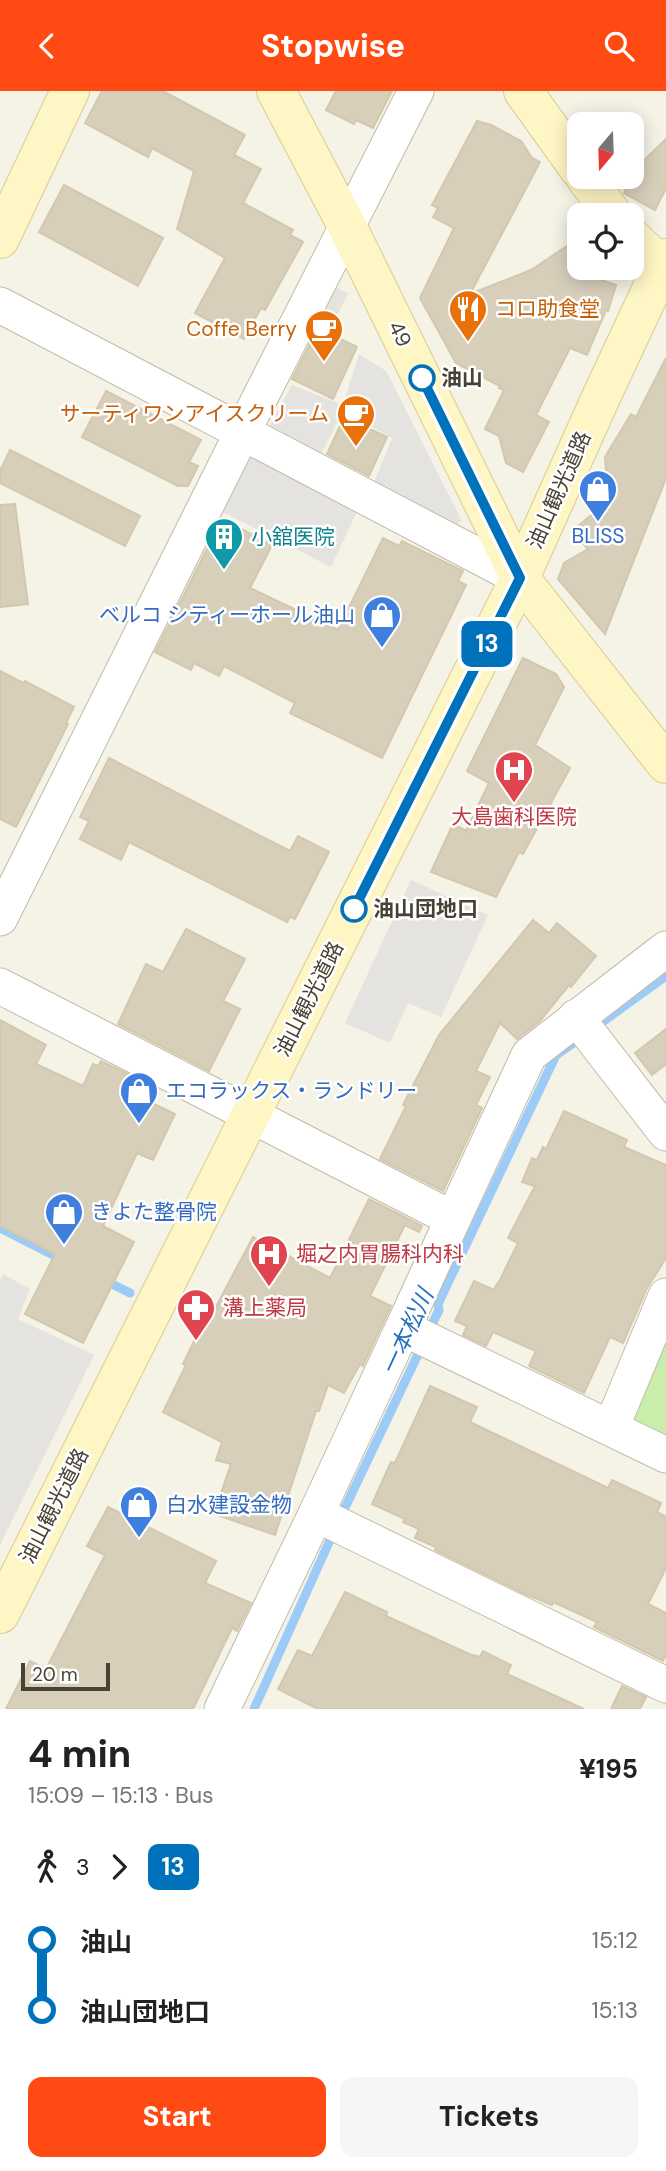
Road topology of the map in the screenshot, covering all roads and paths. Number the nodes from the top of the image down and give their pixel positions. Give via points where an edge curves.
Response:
1 (276, 91) edge
2 (416, 91) edge
3 (524, 92) edge
4 (64, 93) edge
5 (567, 152) edge
6 (594, 189) edge
7 (605, 203) edge
8 (347, 226) junction
9 (0, 239) edge
10 (644, 247) edge
11 (664, 262) edge
12 (0, 305) edge
13 (242, 433) junction
14 (520, 578) junction
15 (666, 764) edge
16 (0, 918) edge
17 (666, 949) edge
18 (0, 986) edge
19 (585, 1029) junction
20 (251, 1114) junction
21 (666, 1133) edge
22 (453, 1219) junction
23 (666, 1296) edge
24 (417, 1335) junction
25 (611, 1428) junction
26 (666, 1455) edge
27 (329, 1520) junction
28 (0, 1614) edge
29 (666, 1685) edge
30 (235, 1705) edge

1 - 8 main road, 49 / 49
2 - 8 street
3 - 5 main road
4 - 9 main road
6 - 7 main road
8 - 13 street
8 - 14 main road, 49 / 49
10 - 11 main road
11 - 14 main road, 油山観光道路
12 - 13 street
13 - 14 street
13 - 16 street
14 - 15 main road, 49
14 - 20 main road, 油山観光道路
17 - 19 street
18 - 20 street
19 - 21 street
19 - 22 street via 529,1055
20 - 22 street
20 - 28 main road, 油山観光道路
22 - 24 street
23 - 25 street
24 - 25 street
24 - 27 street
25 - 26 street
27 - 29 street
27 - 30 street

